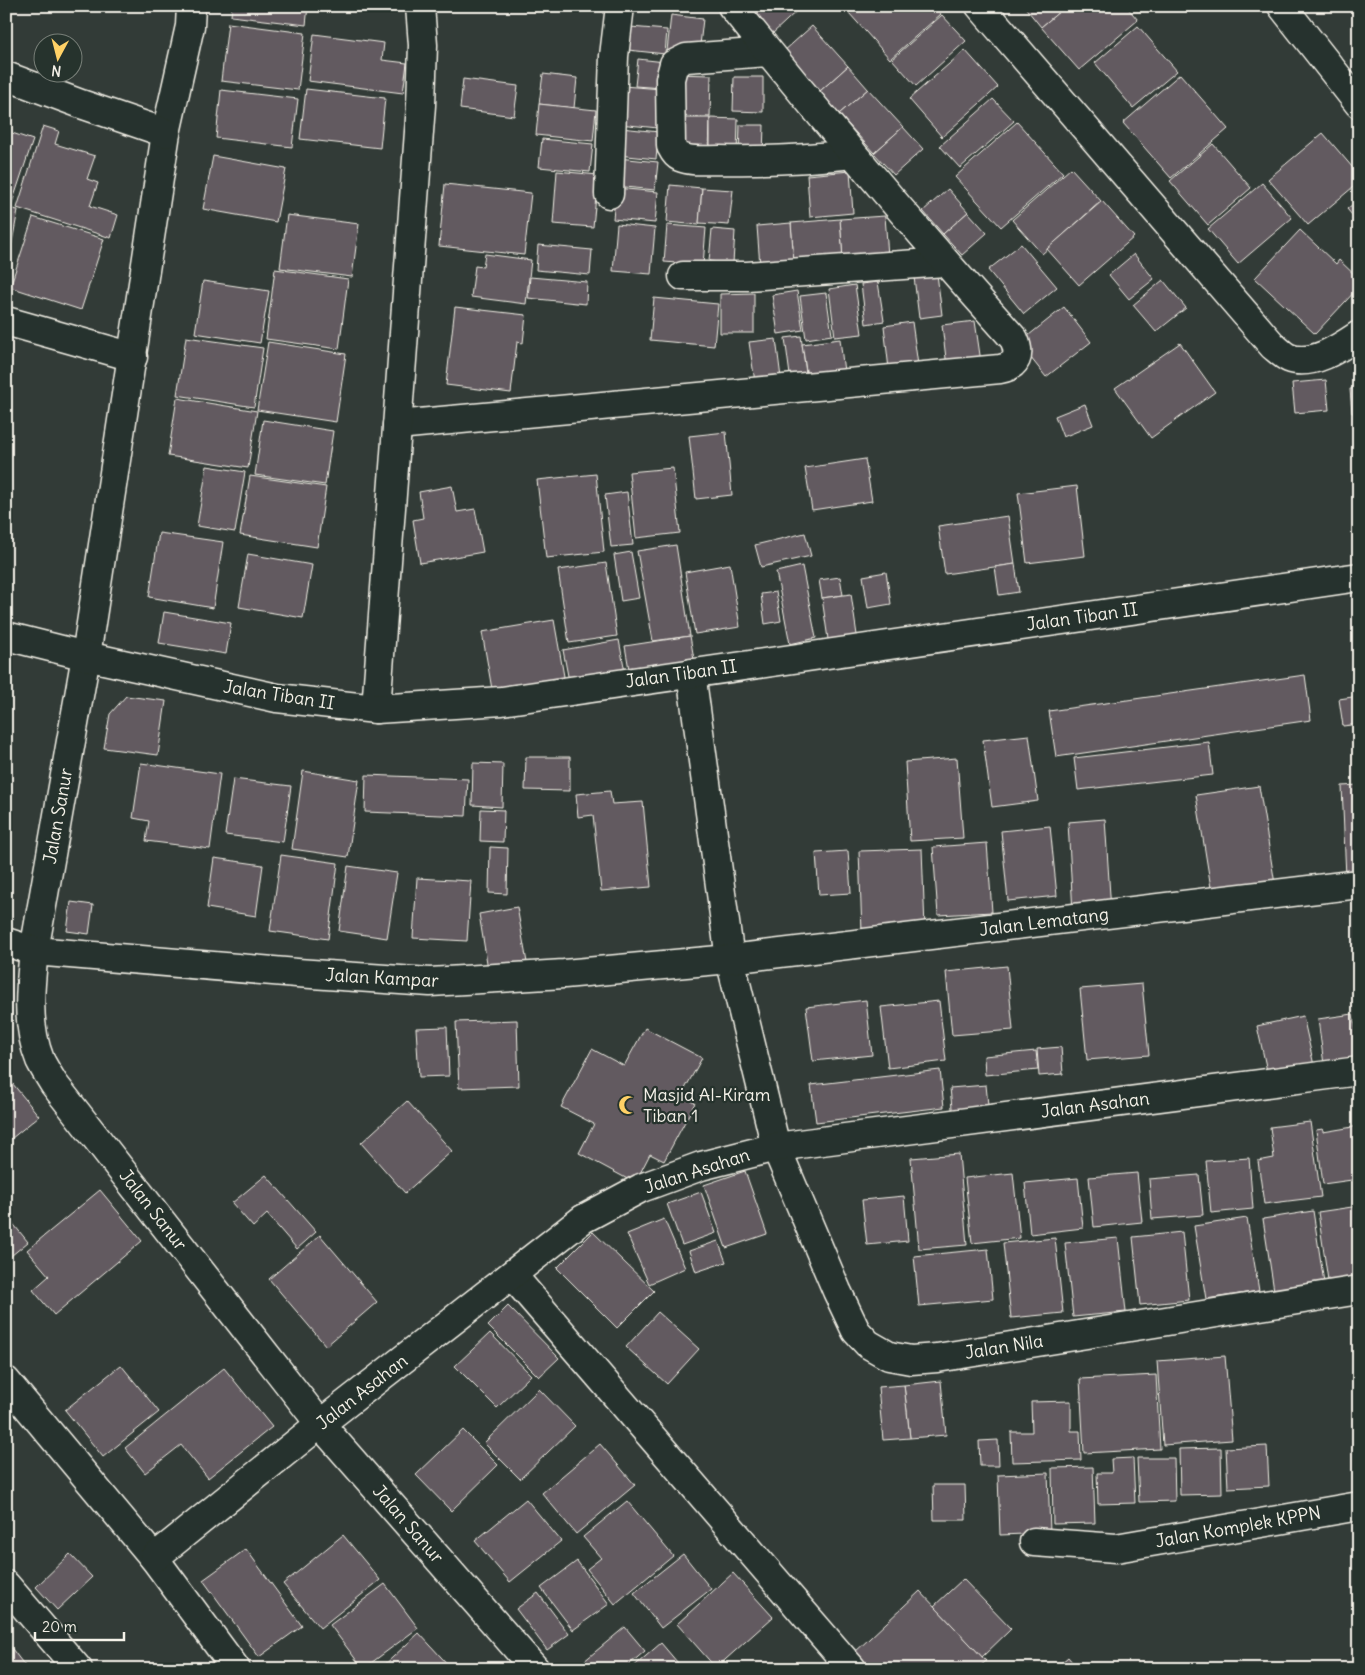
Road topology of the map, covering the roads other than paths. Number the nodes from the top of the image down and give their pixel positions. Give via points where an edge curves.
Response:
1 (191, 6) edge
2 (420, 6) edge
3 (620, 6) edge
4 (732, 6) edge
5 (980, 6) edge
6 (1282, 6) edge
7 (768, 52) junction
8 (6, 76) edge
9 (1359, 104) edge
10 (166, 133) junction
11 (853, 154) junction
12 (609, 194) dead end
13 (945, 262) junction
14 (683, 276) dead end
15 (6, 321) edge
16 (1359, 335) edge
17 (133, 357) junction
18 (397, 425) junction
19 (1359, 577) edge
20 (6, 636) edge
21 (86, 656) junction
22 (691, 673) junction
23 (376, 709) junction
24 (1359, 884) edge
25 (6, 942) edge
26 (34, 951) junction
27 (730, 959) junction
28 (1359, 1071) edge
29 (776, 1147) junction
30 (512, 1275) junction
31 (1359, 1290) edge
32 (6, 1381) edge
33 (320, 1424) junction
34 (1359, 1506) edge
35 (1034, 1542) dead end
36 (154, 1558) junction
37 (6, 1585) edge
38 (78, 1669) edge
39 (236, 1669) edge
40 (535, 1669) edge
41 (852, 1669) edge

1 - 10 street, Jalan Sanur via 190,26
2 - 18 street via 423,45 421,105
3 - 12 street via 614,56
4 - 7 street
5 - 16 street via 1273,346 1289,358 1305,360 1319,357
6 - 9 street
7 - 11 street
7 - 11 street via 686,58 674,64 670,79 671,146 678,156 691,160 749,161
8 - 10 street
10 - 17 street, Jalan Sanur
11 - 13 street
13 - 14 street via 747,276
13 - 18 street via 1014,340 1017,353 1010,367
15 - 17 street
17 - 21 street, Jalan Sanur
18 - 23 street
19 - 22 street, Jalan Tiban II
20 - 21 street, Jalan Tiban II
21 - 23 street, Jalan Tiban II via 277,698
21 - 26 street, Jalan Sanur
22 - 23 street, Jalan Tiban II via 502,700
22 - 27 street, Jalan Nila
24 - 27 street, Jalan Lematang
25 - 26 street, Jalan Kampar
26 - 27 street, Jalan Kampar via 430,982
26 - 33 street, Jalan Sanur via 30,990 32,1028 40,1060 54,1084
27 - 29 street, Jalan Nila
28 - 29 street, Jalan Asahan
29 - 30 street, Jalan Asahan via 701,1166 641,1188 583,1219
29 - 31 street, Jalan Nila via 856,1331 868,1344 889,1356 911,1360 937,1358
30 - 33 street, Jalan Asahan
30 - 41 street
32 - 36 street
33 - 36 street, Jalan Asahan
33 - 40 street, Jalan Sanur
34 - 35 street, Jalan Komplek KPPN via 1116,1548
36 - 39 street
37 - 38 street

